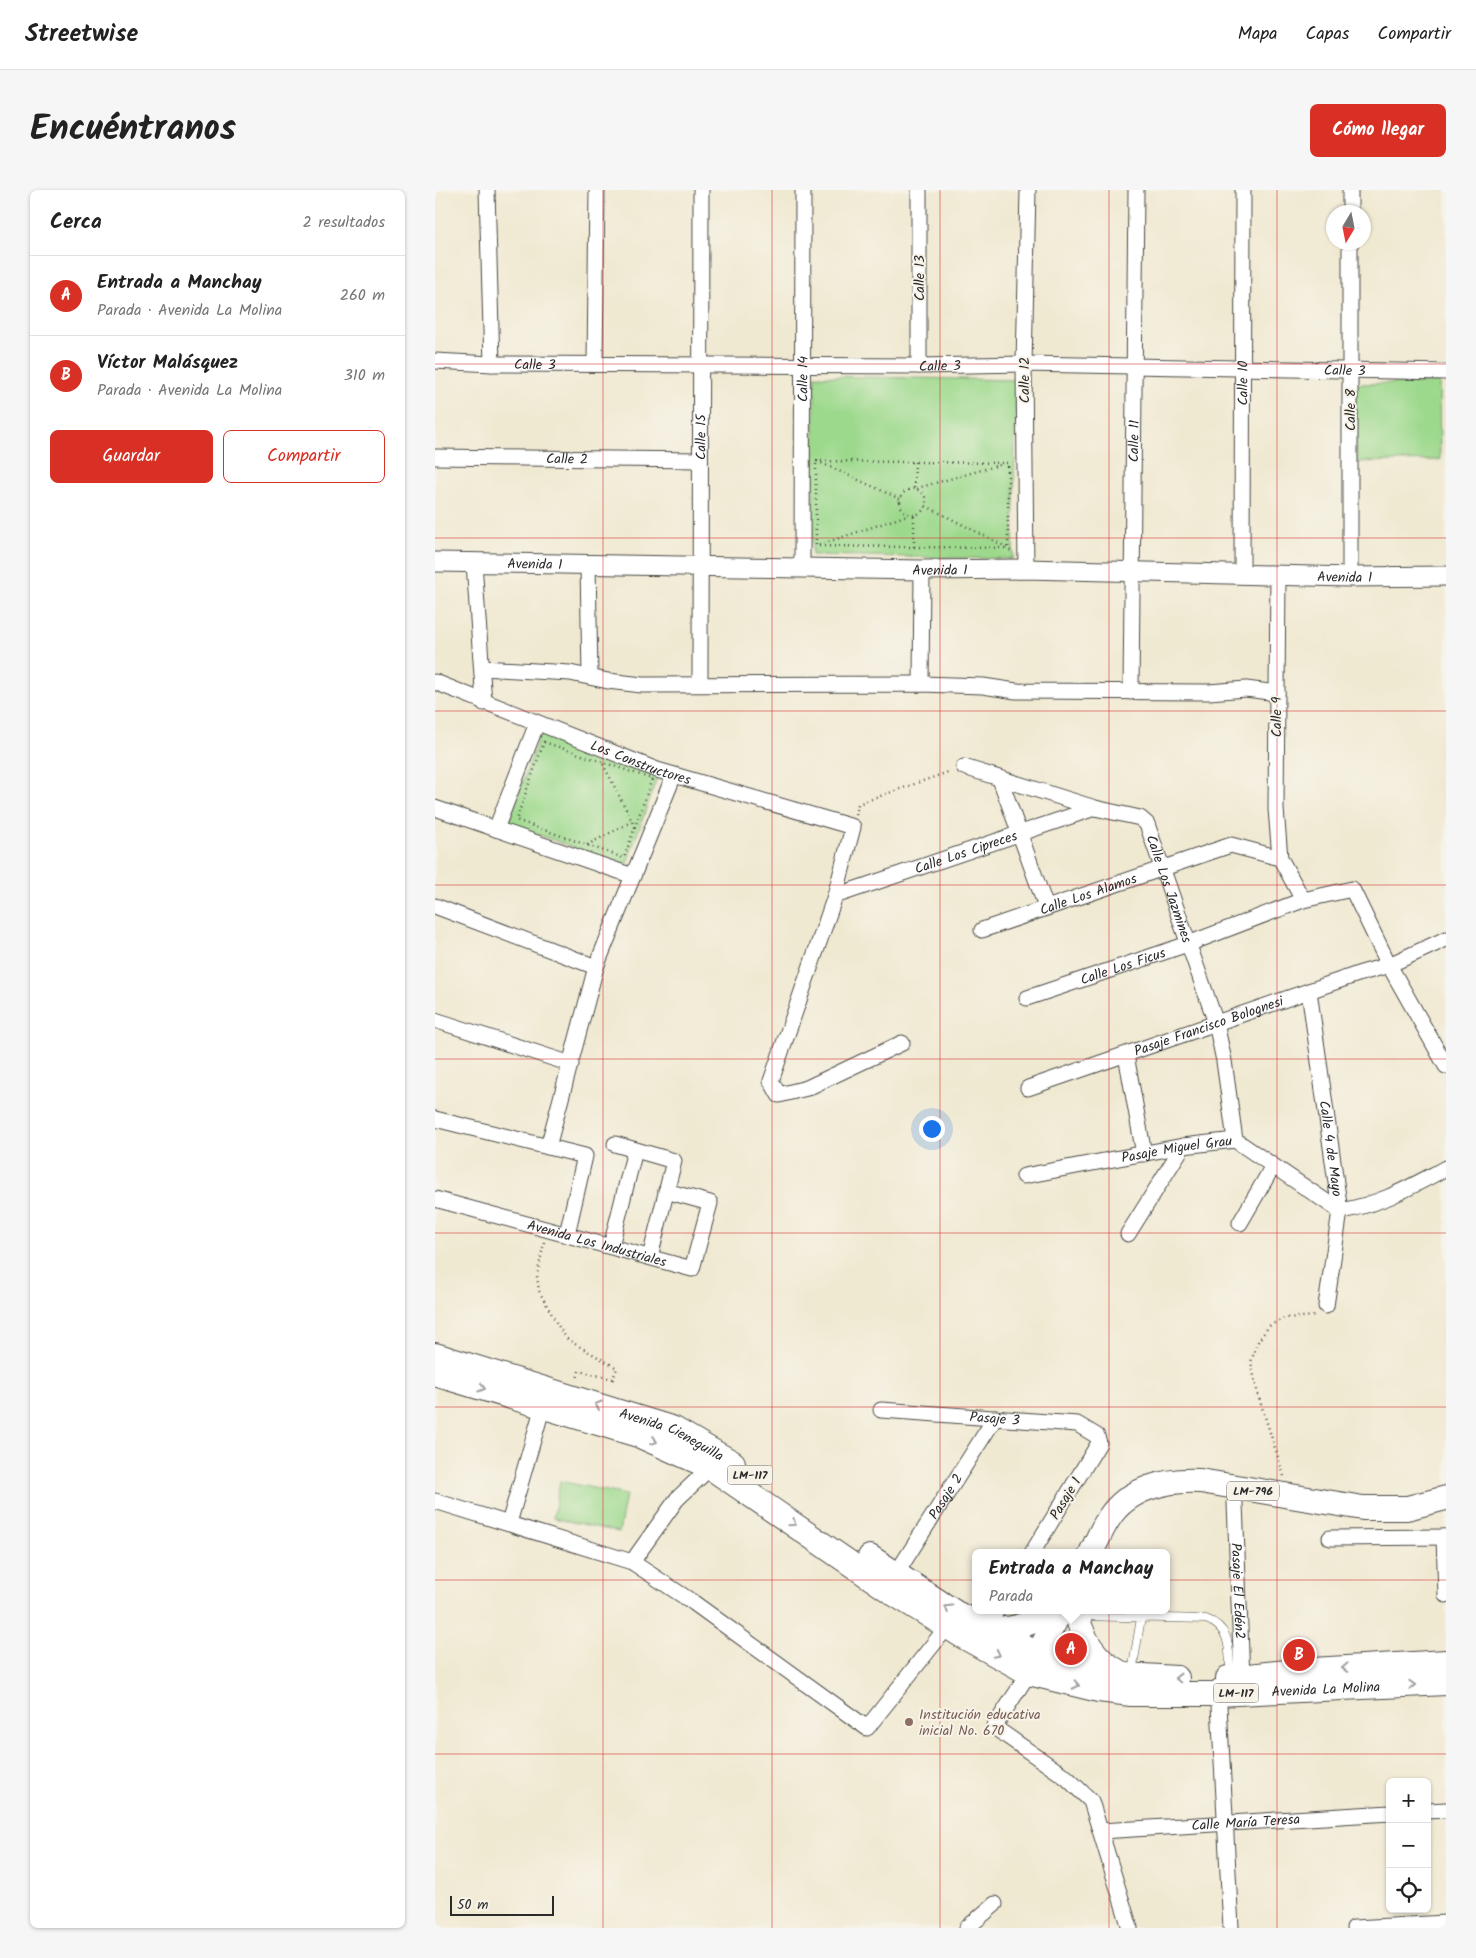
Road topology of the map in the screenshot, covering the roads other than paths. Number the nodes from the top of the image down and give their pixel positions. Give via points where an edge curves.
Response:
1 (487, 190) edge
2 (597, 190) edge
3 (701, 190) edge
4 (803, 190) edge
5 (919, 190) edge
6 (1028, 190) edge
7 (1136, 190) edge
8 (1243, 190) edge
9 (1349, 190) edge
10 (1349, 205) edge
11 (1350, 250) edge
12 (435, 361) edge
13 (492, 364) junction
14 (595, 364) junction
15 (1023, 364) junction
16 (700, 365) junction
17 (803, 365) junction
18 (919, 366) junction
19 (1135, 367) junction
20 (1241, 368) junction
21 (1350, 369) junction
22 (1446, 372) edge
23 (435, 457) edge
24 (700, 460) junction
25 (435, 562) edge
26 (474, 563) junction
27 (588, 565) junction
28 (700, 567) junction
29 (803, 568) junction
30 (922, 570) junction
31 (1026, 570) junction
32 (1133, 572) junction
33 (1242, 575) junction
34 (1278, 576) junction
35 (1446, 576) edge
36 (1350, 577) junction
37 (482, 668) junction
38 (590, 676) junction
39 (435, 682) edge
40 (700, 683) junction
41 (921, 684) junction
42 (1131, 692) junction
43 (1277, 694) junction
44 (484, 703) junction
45 (537, 723) junction
46 (964, 767) road end
47 (674, 775) junction
48 (1000, 779) junction
49 (435, 808) edge
50 (1095, 808) junction
51 (497, 829) junction
52 (1021, 833) junction
53 (1280, 858) junction
54 (1162, 868) junction
55 (633, 876) junction
56 (835, 896) junction
57 (1303, 900) junction
58 (435, 906) edge
59 (1046, 907) junction
60 (982, 930) dead end
61 (1446, 939) edge
62 (1188, 944) junction
63 (1389, 966) junction
64 (596, 967) junction
65 (1309, 992) junction
66 (1027, 998) dead end
67 (435, 1020) edge
68 (1216, 1023) junction
69 (902, 1043) dead end
70 (1126, 1055) junction
71 (571, 1064) junction
72 (1446, 1066) edge
73 (1028, 1088) dead end
74 (435, 1119) edge
75 (1235, 1140) junction
76 (615, 1144) dead end
77 (1183, 1146) junction
78 (548, 1147) junction
79 (635, 1150) junction
80 (1144, 1154) junction
81 (1273, 1166) junction
82 (1446, 1168) edge
83 (1023, 1176) dead end
84 (666, 1191) junction
85 (435, 1200) edge
86 (1339, 1211) junction
87 (1240, 1222) dead end
88 (567, 1234) junction
89 (1128, 1234) dead end
90 (611, 1246) junction
91 (650, 1257) junction
92 (1326, 1306) dead end
93 (435, 1355) edge
94 (435, 1374) edge
95 (543, 1406) junction
96 (881, 1410) dead end
97 (995, 1418) junction
98 (1099, 1443) joint
99 (717, 1462) junction
100 (1446, 1498) edge
101 (435, 1502) edge
102 (1235, 1503) dead end
103 (509, 1523) junction
104 (1445, 1537) edge
105 (1330, 1538) dead end
106 (1034, 1549) edge
107 (1093, 1549) edge
108 (632, 1562) junction
109 (896, 1574) junction
110 (1446, 1596) edge
111 (1045, 1614) edge
112 (1070, 1614) edge
113 (1072, 1614) edge
114 (1094, 1614) edge
115 (1141, 1618) junction
116 (992, 1619) edge
117 (947, 1627) junction
118 (1446, 1662) edge
119 (1033, 1664) junction
120 (1128, 1676) junction
121 (1227, 1682) junction
122 (1446, 1683) edge
123 (1446, 1810) edge
124 (1431, 1811) edge
125 (1386, 1813) edge
126 (1226, 1822) junction
127 (1101, 1831) junction
128 (995, 1904) dead end
129 (1446, 1923) edge
130 (967, 1928) edge
131 (1130, 1928) edge
132 (1231, 1928) edge
133 (1354, 1928) edge

1 - 13 street
2 - 14 street
3 - 16 street, Calle 15
4 - 17 street, Calle 14
5 - 18 street, Calle 13
6 - 15 street, Calle 12
7 - 19 street, Calle 11
8 - 20 street, Calle 10
9 - 10 street
11 - 21 street, Calle 8
12 - 13 street, Calle 3
13 - 14 street, Calle 3
14 - 16 street, Calle 3
15 - 18 street, Calle 3
15 - 19 street, Calle 3
15 - 31 street, Calle 12
16 - 17 street, Calle 3
16 - 24 street, Calle 15
17 - 18 street, Calle 3
17 - 29 street, Calle 14 via 809,461
19 - 20 street, Calle 3
19 - 32 street, Calle 11
20 - 21 street, Calle 3
20 - 33 street, Calle 10
21 - 22 street, Calle 3
21 - 36 street, Calle 8
23 - 24 street, Calle 2
24 - 28 street, Calle 15
25 - 26 street, Avenida 1
26 - 27 street, Avenida 1
26 - 37 street
27 - 28 street, Avenida 1
27 - 38 street
28 - 29 street, Avenida 1
28 - 40 street, Calle 15
29 - 30 street, Avenida 1
30 - 31 street, Avenida 1
30 - 41 street
31 - 32 street, Avenida 1
32 - 33 street, Avenida 1
32 - 42 street, Calle 11
33 - 34 street, Avenida 1
34 - 36 street, Avenida 1
34 - 43 street, Calle 9
35 - 36 street, Avenida 1
37 - 38 street via 544,670
37 - 44 street
38 - 40 street via 642,685
39 - 44 street, Los Constructores
40 - 41 street
41 - 42 street via 983,686 1016,691
42 - 43 street via 1231,689
43 - 53 street, Calle 9 via 1276,809
44 - 45 street, Los Constructores
45 - 47 street, Los Constructores
45 - 51 street
46 - 48 street, Calle Los Jazmines
47 - 55 street
47 - 56 street, Los Constructores via 853,827
48 - 50 street, Calle Los Jazmines
48 - 52 street
49 - 51 street
50 - 52 street, Calle Los Cipreces
50 - 54 street, Calle Los Jazmines via 1145,821
51 - 55 street
52 - 56 street, Calle Los Cipreces
52 - 59 street
53 - 54 street, Calle Los Alamos via 1231,845
53 - 57 street
54 - 59 street, Calle Los Alamos
54 - 62 street, Calle Los Jazmines
55 - 64 street
56 - 69 street via 771,1081 779,1095 807,1088
57 - 62 street, Calle Los Ficus
57 - 63 street, Calle Los Ficus via 1352,889
58 - 64 street
59 - 60 street, Calle Los Alamos
61 - 63 street, Pasaje Francisco Bolognesi
62 - 66 street, Calle Los Ficus
62 - 68 street, Calle Los Jazmines
63 - 65 street, Pasaje Francisco Bolognesi
63 - 72 street
64 - 71 street
65 - 68 street, Pasaje Francisco Bolognesi
65 - 86 street, Calle 4 de Mayo
67 - 71 street
68 - 70 street, Pasaje Francisco Bolognesi
68 - 75 street, Calle Los Jazmines
70 - 73 street, Pasaje Francisco Bolognesi
70 - 80 street
71 - 78 street
74 - 78 street
75 - 77 street, Pasaje Miguel Grau
75 - 81 street, Pasaje Miguel Grau
76 - 79 street
77 - 80 street, Pasaje Miguel Grau
77 - 89 street
78 - 88 street via 585,1156
79 - 84 street via 673,1161
79 - 90 street
80 - 83 street, Pasaje Miguel Grau
81 - 86 street, Pasaje Miguel Grau
81 - 87 street
82 - 86 street via 1383,1200
84 - 91 street
84 - 91 street, Avenida Los Industriales via 710,1203 692,1269
85 - 88 street, Avenida Los Industriales
86 - 92 street, Calle 4 de Mayo
88 - 90 street, Avenida Los Industriales
90 - 91 street, Avenida Los Industriales
99 -> 93 main road, Avenida Cieneguilla / LM-117 via 674,1429
94 -> 95 main road, Avenida Cieneguilla / LM-117
95 -> 99 main road, Avenida Cieneguilla / LM-117
95 - 103 street
96 - 97 street, Pasaje 3
97 - 98 street, Pasaje 3 via 1077,1424 1097,1436
97 - 109 street, Pasaje 2
98 - 106 street, Pasaje 1
99 - 108 street via 677,1499
99 - 109 main road, Avenida Cieneguilla / LM-117
99 -> 117 main road, Avenida Cieneguilla / LM-117 via 896,1595
100 - 107 main road, LM-796 via 1407,1508 1363,1508 1201,1482 1173,1481 1147,1489 1118,1508
101 - 103 street
102 - 121 street, Pasaje El Edén2
103 - 108 street
104 - 105 street
104 - 110 street
108 - 117 street via 867,1728
116 -> 109 main road, Avenida Cieneguilla / LM-117 via 956,1613
111 - 116 main road via 1002,1630
112 - 119 main road
113 - 120 main road via 1095,1653 1109,1666
114 - 115 lane
115 - 120 lane
115 - 121 lane via 1206,1620 1219,1624 1226,1634
116 - 119 main road, Avenida Cieneguilla / LM-117
117 -> 119 main road, Avenida Cieneguilla / LM-117
118 -> 121 main road, Avenida La Molina / LM-117 via 1296,1671
119 - 120 main road, Avenida La Molina / LM-117 via 1073,1665
119 -> 121 main road, Avenida La Molina / LM-117 via 1070,1684 1115,1692
119 - 127 street via 994,1727 1067,1778 1085,1795 1091,1801
121 -> 120 main road, Avenida La Molina / LM-117
121 -> 122 main road, Avenida La Molina / LM-117
121 - 126 street, Pasaje El Edén2
123 - 124 street
125 - 126 street, Calle María Teresa
126 - 127 street, Calle María Teresa
126 - 132 street, Pasaje El Edén2
127 - 131 street
128 - 130 street
129 - 133 street

